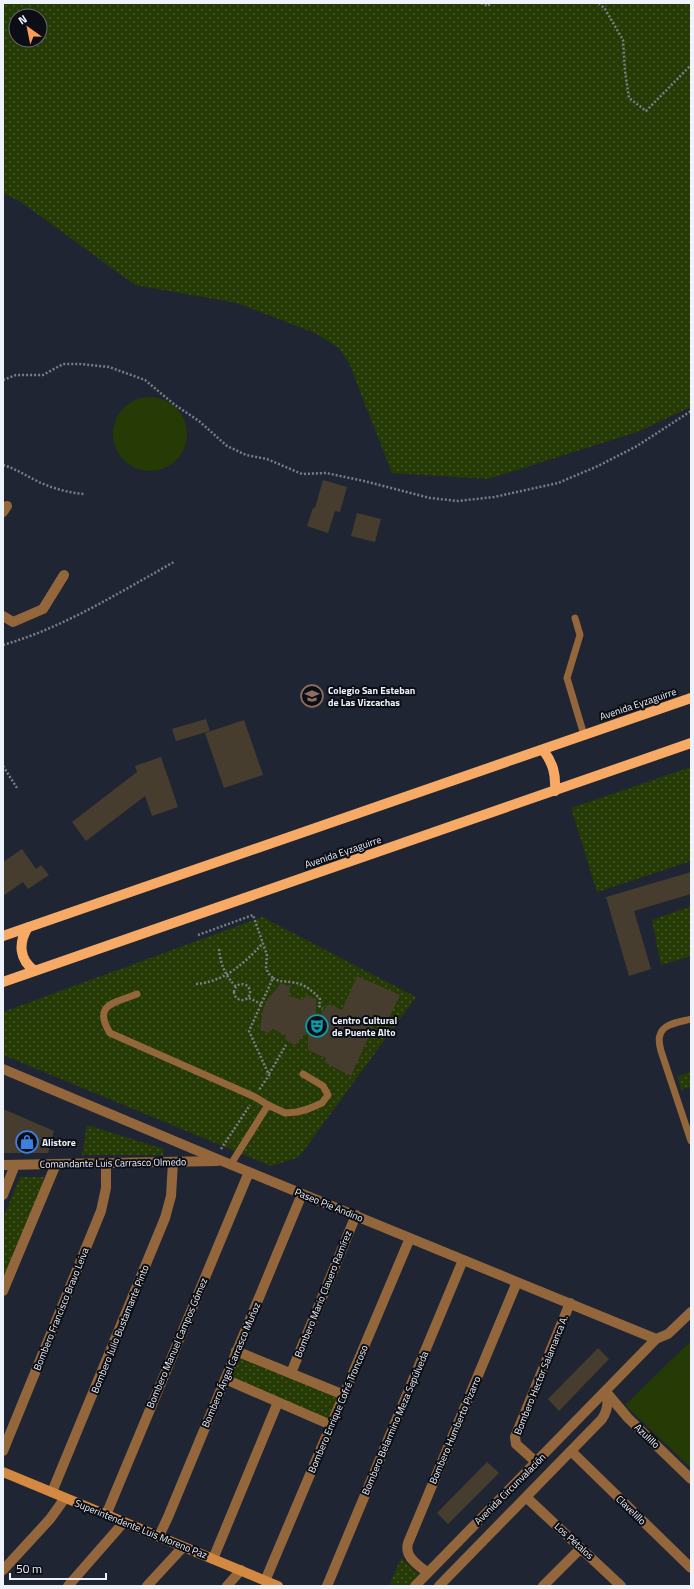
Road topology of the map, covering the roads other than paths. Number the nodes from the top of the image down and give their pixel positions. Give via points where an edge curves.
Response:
1 (64, 575) dead end
2 (3, 616) edge
3 (575, 618) dead end
4 (691, 698) edge
5 (584, 735) junction
6 (691, 743) edge
7 (542, 750) junction
8 (554, 791) junction
9 (28, 927) junction
10 (3, 936) edge
11 (35, 971) junction
12 (3, 982) edge
13 (137, 994) dead end
14 (691, 1019) edge
15 (3, 1069) edge
16 (303, 1074) dead end
17 (268, 1105) junction
18 (691, 1141) edge
19 (223, 1161) junction
20 (173, 1162) junction
21 (106, 1163) junction
22 (56, 1164) junction
23 (3, 1165) edge
24 (15, 1165) junction
25 (249, 1172) junction
26 (3, 1194) edge
27 (302, 1194) junction
28 (356, 1216) junction
29 (410, 1238) junction
30 (463, 1260) junction
31 (517, 1282) junction
32 (3, 1291) edge
33 (570, 1303) junction
34 (691, 1312) edge
35 (656, 1339) junction
36 (236, 1351) junction
37 (291, 1373) junction
38 (225, 1379) junction
39 (606, 1392) junction
40 (344, 1395) junction
41 (278, 1402) junction
42 (331, 1425) junction
43 (3, 1451) edge
44 (570, 1451) junction
45 (536, 1462) junction
46 (4, 1474) edge
47 (691, 1479) edge
48 (52, 1492) junction
49 (526, 1497) junction
50 (65, 1498) junction
51 (106, 1515) junction
52 (124, 1522) junction
53 (159, 1536) junction
54 (183, 1546) junction
55 (580, 1549) junction
56 (213, 1559) junction
57 (691, 1568) edge
58 (3, 1570) edge
59 (241, 1570) junction
60 (428, 1573) junction
61 (266, 1581) junction
62 (68, 1586) edge
63 (147, 1586) edge
64 (227, 1586) edge
65 (278, 1586) edge
66 (327, 1586) edge
67 (415, 1586) edge
68 (439, 1586) edge
69 (543, 1586) edge
70 (622, 1586) edge

1 - 2 street via 43,609 13,622
3 - 5 lane via 580,635 567,678
4 - 5 main road, Avenida Eyzaguirre
5 - 7 main road, Avenida Eyzaguirre
6 - 8 main road, Avenida Eyzaguirre
7 - 8 main road via 550,758 554,769
7 - 9 main road, Avenida Eyzaguirre
8 - 11 main road, Avenida Eyzaguirre
9 - 10 main road, Avenida Eyzaguirre
9 - 11 main road via 22,940 22,954 27,964
11 - 12 main road, Avenida Eyzaguirre
13 - 17 lane via 108,1006 103,1012 103,1023 110,1033
14 - 18 lane via 670,1025 659,1036 661,1052
15 - 19 street, Paseo Pie Andino
16 - 17 lane via 323,1086 328,1095 322,1103 308,1109 285,1113
17 - 19 lane
19 - 20 street, Comandante Luis Carrasco Olmedo
19 - 25 street, Paseo Pie Andino
20 - 21 street, Comandante Luis Carrasco Olmedo
20 - 48 street, Bombero Julio Bustamante Pinto via 171,1196 165,1218
21 - 22 street, Comandante Luis Carrasco Olmedo
21 - 43 street, Bombero Francisco Bravo Leiva via 106,1188 101,1211
22 - 24 street, Comandante Luis Carrasco Olmedo
22 - 32 street
23 - 24 street, Comandante Luis Carrasco Olmedo
24 - 26 street
25 - 27 street, Paseo Pie Andino
25 - 51 street, Bombero Manuel Campos Gómez
27 - 28 street, Paseo Pie Andino
27 - 36 street, Bombero Ángel Carrasco Muñoz
28 - 29 street, Paseo Pie Andino
28 - 37 street, Bombero Mario Clavero Ramírez
29 - 30 street, Paseo Pie Andino
29 - 40 street, Bombero Enrique Cofré Troncoso
30 - 31 street, Paseo Pie Andino
30 - 66 street, Bombero Belarmino Meza Sepúlveda
31 - 33 street, Paseo Pie Andino
31 - 60 street, Bombero Humberto Pizarro via 408,1543 409,1556
33 - 35 street, Paseo Pie Andino
33 - 45 street, Bombero Hector Salamanca A. via 515,1437 516,1444
34 - 35 street, Avenida Circunvalación via 668,1334
35 - 39 street, Avenida Circunvalación
36 - 37 street
36 - 38 street, Bombero Ángel Carrasco Muñoz
37 - 40 street
38 - 41 street
38 - 53 street, Bombero Ángel Carrasco Muñoz
39 - 44 street, Avenida Circunvalación via 608,1402 602,1419
39 - 45 street, Avenida Circunvalación
39 - 47 street, Azulillo via 628,1418
40 - 42 street, Bombero Enrique Cofré Troncoso
41 - 42 street
41 - 56 street
42 - 61 street, Bombero Enrique Cofré Troncoso
44 - 49 street, Avenida Circunvalación
44 - 57 street, Clavelillo
45 - 60 street, Avenida Circunvalación
46 - 48 street, Superintendente Luis Moreno Paz
48 - 50 street, Superintendente Luis Moreno Paz
49 - 55 street, Los Pétalos
49 - 68 street, Avenida Circunvalación
50 - 51 street, Superintendente Luis Moreno Paz
50 - 58 street
51 - 52 street, Superintendente Luis Moreno Paz
52 - 53 street, Superintendente Luis Moreno Paz
52 - 62 street
53 - 54 street, Superintendente Luis Moreno Paz
54 - 56 street, Superintendente Luis Moreno Paz
54 - 63 street
55 - 69 street
55 - 70 street, Los Pétalos via 590,1555
56 - 59 street, Superintendente Luis Moreno Paz
59 - 61 street, Superintendente Luis Moreno Paz
59 - 64 street
60 - 67 street, Avenida Circunvalación
61 - 65 street, Superintendente Luis Moreno Paz

